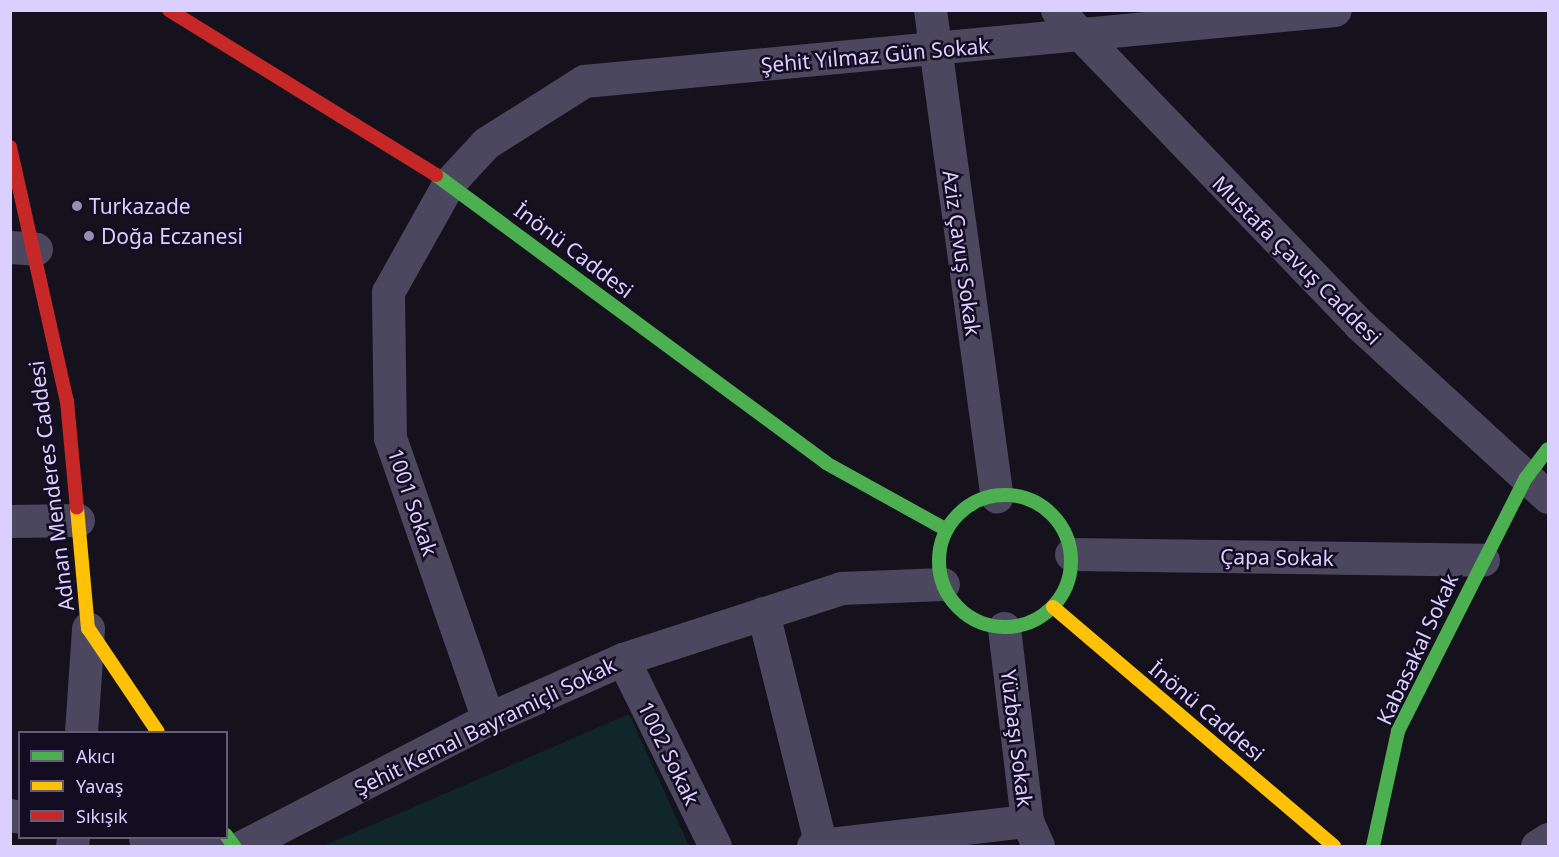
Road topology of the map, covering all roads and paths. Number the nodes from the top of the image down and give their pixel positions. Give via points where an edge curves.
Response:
1 (170, 10) edge
2 (930, 10) edge
3 (1057, 10) edge
4 (1335, 10) edge
5 (1078, 37) junction
6 (933, 49) junction
7 (10, 147) edge
8 (449, 183) junction
9 (23, 248) edge
10 (1548, 449) edge
11 (1537, 488) edge
12 (997, 496) junction
13 (78, 520) junction
14 (10, 521) edge
15 (947, 530) junction
16 (1071, 554) junction
17 (1483, 560) junction
18 (943, 584) junction
19 (1053, 607) junction
20 (763, 613) junction
21 (88, 628) junction
22 (1004, 628) junction
23 (623, 659) junction
24 (488, 719) junction
25 (81, 731) edge
26 (157, 731) edge
27 (1033, 833) edge
28 (160, 839) edge
29 (1548, 839) edge
30 (817, 844) edge
31 (211, 846) edge
32 (243, 846) edge
33 (715, 846) edge
34 (1334, 846) edge
35 (1373, 846) edge
36 (1537, 846) edge

1 - 8 street, İnönü Caddesi
2 - 6 street, Aziz Çavuş Sokak
3 - 5 street, Mustafa Çavuş Caddesi
4 - 5 street, Şehit Yılmaz Gün Sokak
5 - 6 street, Şehit Yılmaz Gün Sokak
5 - 11 street, Mustafa Çavuş Caddesi via 1359,324
6 - 8 street, Şehit Yılmaz Gün Sokak via 584,81 486,143
6 - 12 street, Aziz Çavuş Sokak
7 - 9 street, Adnan Menderes Caddesi
8 - 15 street, İnönü Caddesi via 826,463
8 - 24 street, 1001 Sokak via 388,292 390,438
9 - 13 street, Adnan Menderes Caddesi via 67,401
10 - 11 street, Kabasakal Sokak
11 - 17 street, Kabasakal Sokak
12 - 15 street via 959,513
12 - 16 street via 1037,503 1065,534
13 - 14 street
13 - 21 street, Adnan Menderes Caddesi
15 - 18 street via 940,547
16 - 17 street, Çapa Sokak
16 - 19 street via 1064,591
17 - 35 street, Kabasakal Sokak via 1398,731
18 - 20 street, Şehit Kemal Bayramiçli Sokak via 840,588
18 - 22 street via 967,615
19 - 22 street via 1022,625
19 - 34 street, İnönü Caddesi
20 - 23 street, Şehit Kemal Bayramiçli Sokak
20 - 30 street
21 - 25 street
21 - 26 street, Adnan Menderes Caddesi
22 - 27 street, Yüzbaşı Sokak
23 - 24 street, Şehit Kemal Bayramiçli Sokak
23 - 33 street, 1002 Sokak
24 - 32 street, Şehit Kemal Bayramiçli Sokak
27 - 30 street
28 - 31 street
29 - 36 street

